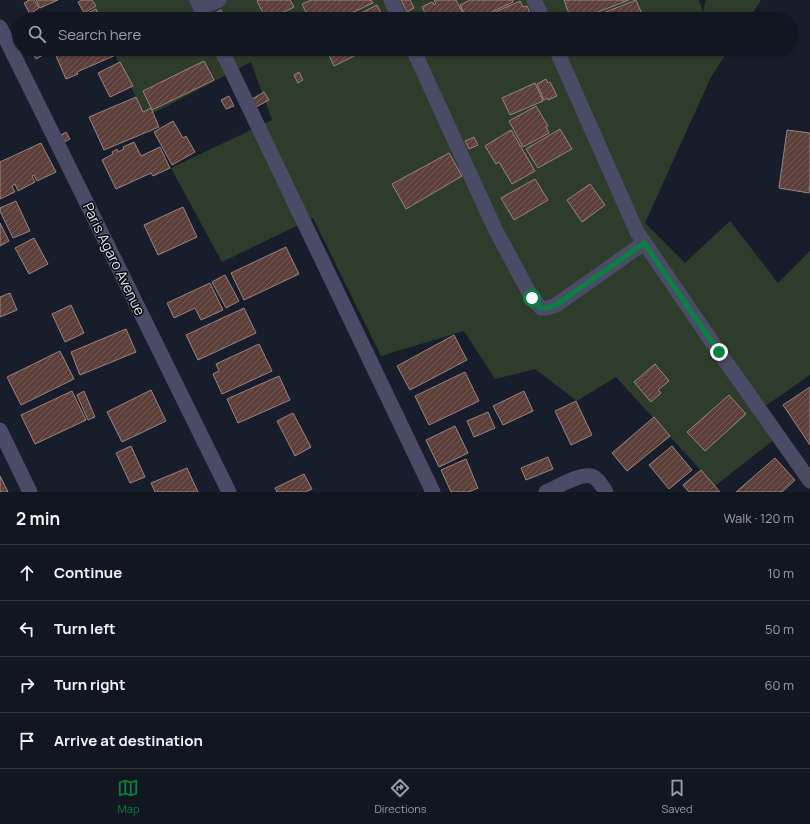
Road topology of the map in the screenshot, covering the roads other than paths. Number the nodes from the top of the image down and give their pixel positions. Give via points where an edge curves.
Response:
1 (219, 0) edge
2 (391, 0) edge
3 (534, 0) edge
4 (202, 9) edge
5 (397, 12) edge
6 (540, 12) edge
7 (0, 27) edge
8 (12, 51) edge
9 (14, 56) edge
10 (224, 56) edge
11 (416, 56) edge
12 (559, 56) edge
13 (644, 243) junction
14 (0, 430) edge
15 (810, 481) edge
16 (602, 486) edge
17 (30, 492) edge
18 (229, 492) edge
19 (433, 492) edge
20 (546, 492) edge

1 - 4 street
2 - 5 street
3 - 6 street
7 - 8 street, Paris Agaro Avenue
9 - 18 street, Paris Agaro Avenue
10 - 19 street
11 - 13 street via 496,229 532,298 541,308 556,305
12 - 13 street
13 - 15 street
14 - 17 street
16 - 20 street via 591,476 582,476

